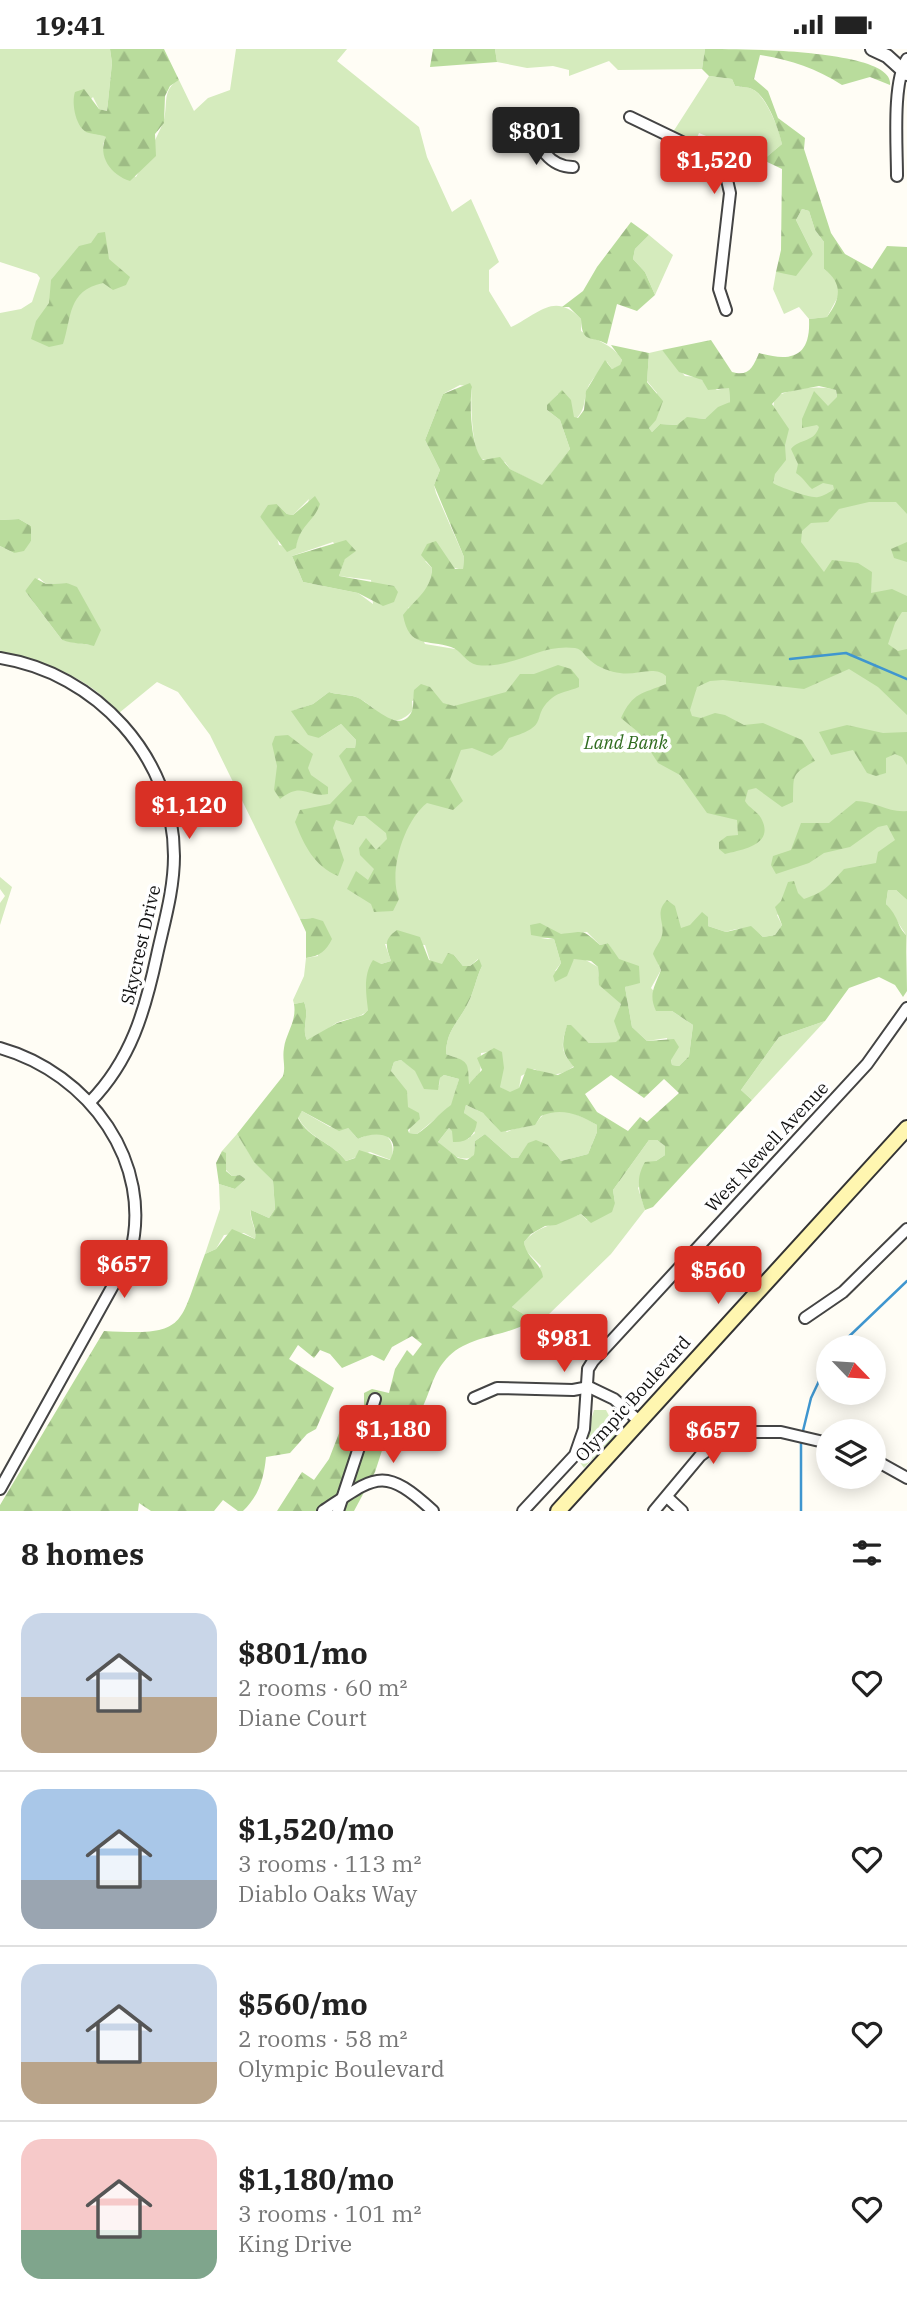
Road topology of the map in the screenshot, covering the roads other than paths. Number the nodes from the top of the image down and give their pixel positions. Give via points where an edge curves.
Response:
1 (872, 49) edge
2 (905, 67) edge
3 (630, 117) dead end
4 (531, 127) dead end
5 (573, 167) dead end
6 (897, 176) dead end
7 (726, 310) dead end
8 (0, 658) edge
9 (907, 1008) edge
10 (0, 1048) edge
11 (90, 1103) junction
12 (907, 1128) edge
13 (907, 1229) edge
14 (805, 1318) dead end
15 (589, 1387) junction
16 (474, 1398) dead end
17 (375, 1399) dead end
18 (639, 1422) junction
19 (816, 1440) edge
20 (886, 1466) edge
21 (907, 1478) edge
22 (0, 1489) edge
23 (344, 1497) junction
24 (667, 1497) junction
25 (323, 1511) edge
26 (338, 1511) edge
27 (433, 1511) edge
28 (523, 1511) edge
29 (558, 1511) edge
30 (654, 1511) edge
31 (682, 1511) edge

1 - 2 street
2 - 6 street
3 - 7 street via 711,156 725,171 730,193 719,289
4 - 5 street via 540,149 561,165
8 - 11 street, Skycrest Drive via 64,678 110,711 131,734 153,771 171,825 173,878 144,1013 124,1059
9 - 15 street, West Newell Avenue via 867,1064 593,1361 588,1369
10 - 11 street via 34,1061
11 - 22 street via 127,1158 136,1195 135,1237 118,1277
12 - 18 main road, Olympic Boulevard
13 - 14 street via 843,1292
15 - 16 street via 497,1388
15 - 18 street via 614,1399
15 - 28 street, West Newell Avenue via 584,1429 575,1455
17 - 23 street
18 - 29 main road, Olympic Boulevard
19 - 24 street via 781,1432 732,1432 699,1456
20 - 21 street
23 - 25 street
23 - 26 street
23 - 27 street via 384,1479 406,1486
24 - 30 street
24 - 31 street

